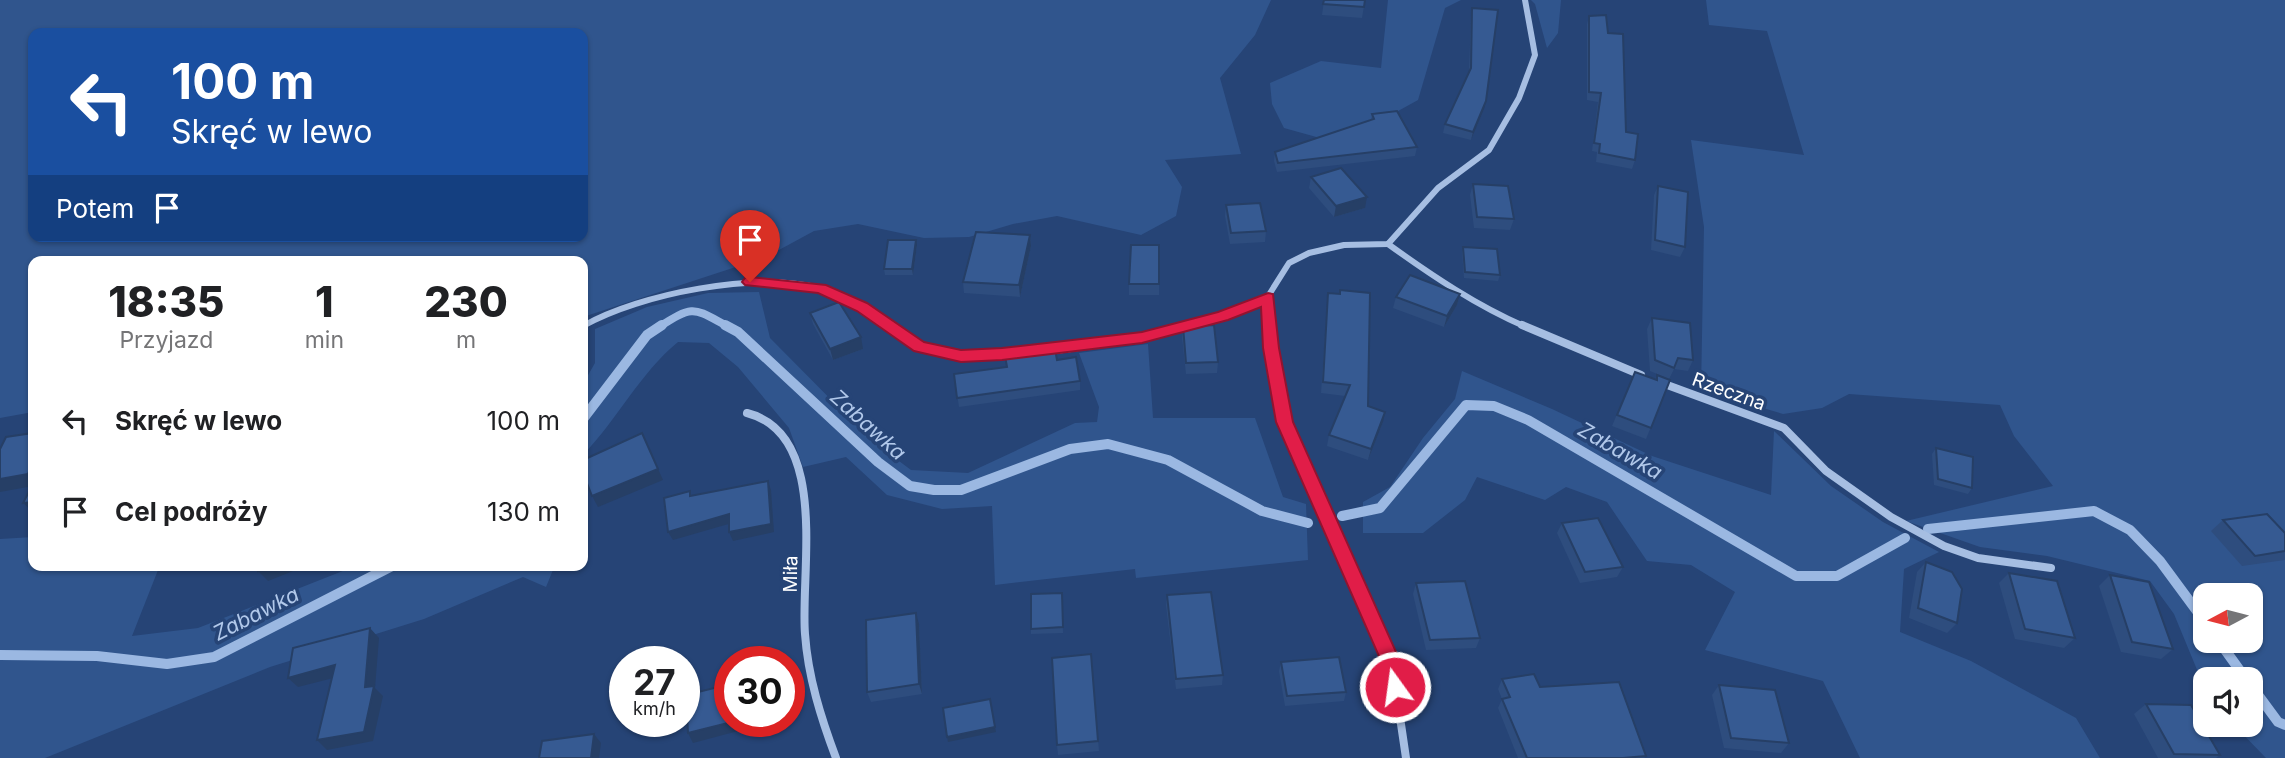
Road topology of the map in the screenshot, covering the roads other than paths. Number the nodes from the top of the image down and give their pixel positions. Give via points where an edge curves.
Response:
1 (1525, 0) edge
2 (1388, 244) junction
3 (1268, 298) junction
4 (588, 323) edge
5 (747, 413) dead end
6 (2050, 568) dead end
7 (836, 758) edge
8 (1406, 758) edge

1 - 2 street via 1535,55 1519,99 1489,149 1438,188
2 - 3 street via 1309,253 1289,263
2 - 6 street, Rzeczna via 1424,271 1507,319 1784,428 1826,471 1944,546 1978,558
3 - 4 street via 1222,317 1142,338 961,356 920,347 862,307 821,288 750,282 681,292
3 - 8 street via 1284,422 1392,663
5 - 7 street, Miła via 757,413 779,429 793,457 806,509 805,633 818,707

